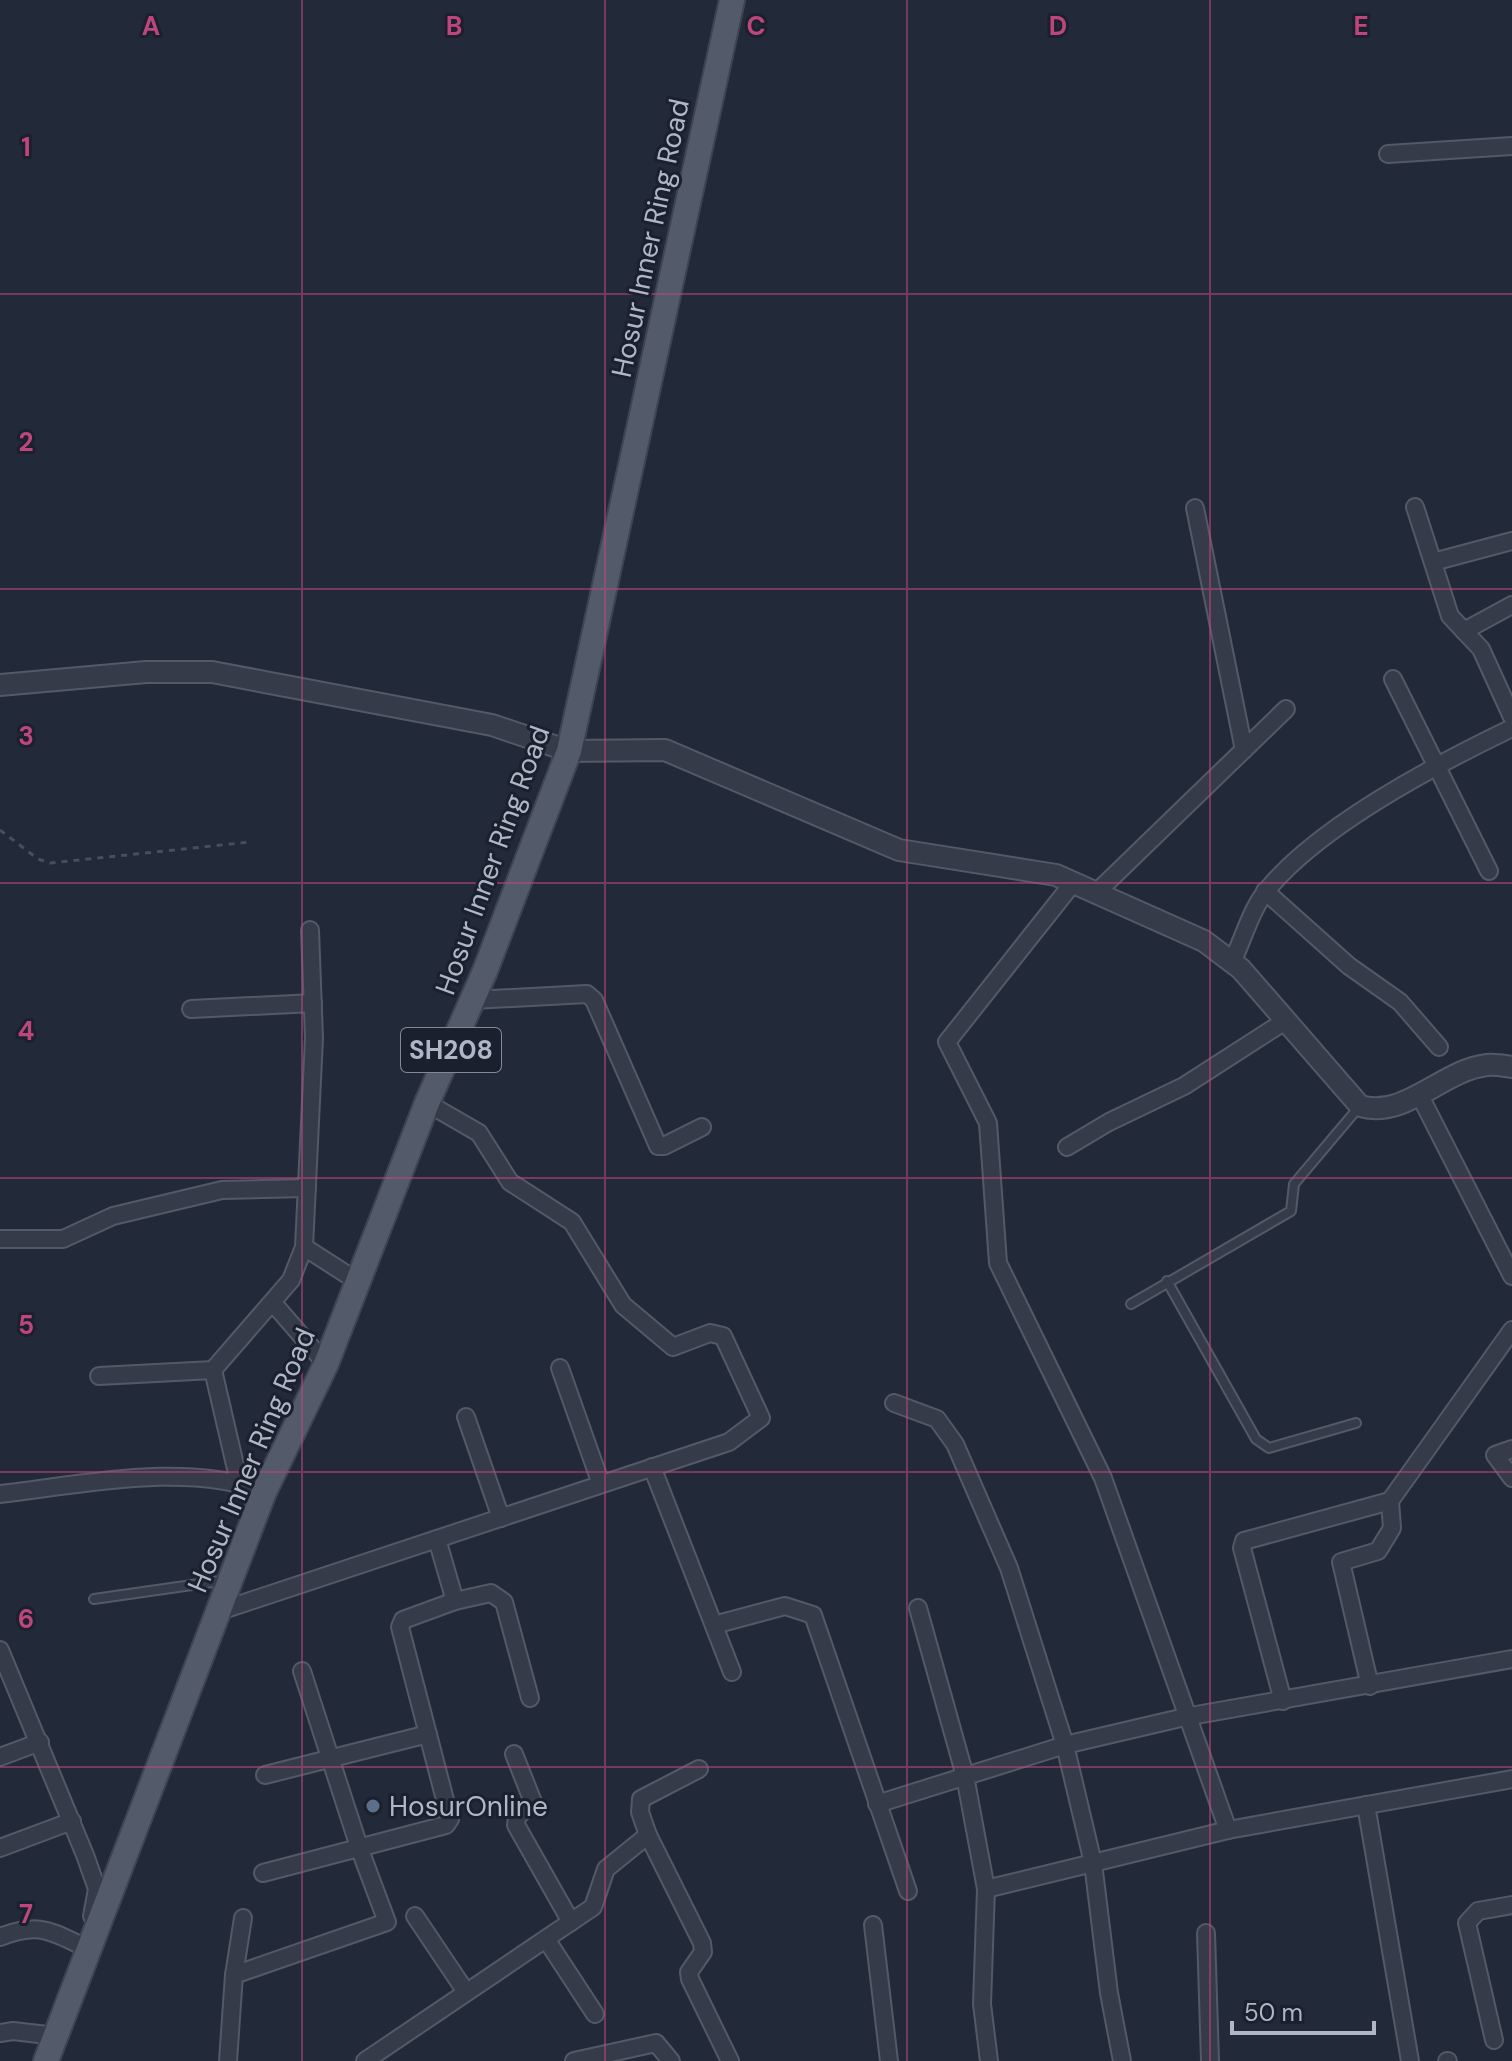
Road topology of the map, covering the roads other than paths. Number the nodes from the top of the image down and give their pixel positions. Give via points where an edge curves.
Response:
1 (732, 0) edge
2 (1512, 146) edge
3 (1388, 154) dead end
4 (1415, 507) dead end
5 (1195, 508) dead end
6 (1512, 541) edge
7 (1433, 562) junction
8 (1512, 605) edge
9 (1464, 631) junction
10 (1393, 679) dead end
11 (0, 685) edge
12 (1286, 709) dead end
13 (1512, 717) edge
14 (1512, 728) edge
15 (1244, 750) junction
16 (569, 751) junction
17 (1436, 765) junction
18 (1489, 871) dead end
19 (1073, 883) junction
20 (1265, 891) junction
21 (1096, 893) junction
22 (310, 930) dead end
23 (1232, 962) junction
24 (473, 1000) junction
25 (313, 1003) junction
26 (191, 1009) dead end
27 (1285, 1021) junction
28 (1439, 1047) dead end
29 (1512, 1067) edge
30 (1419, 1094) junction
31 (427, 1103) junction
32 (1360, 1106) junction
33 (702, 1127) dead end
34 (1067, 1147) dead end
35 (307, 1188) junction
36 (0, 1239) edge
37 (304, 1247) junction
38 (1512, 1276) edge
39 (357, 1281) junction
40 (1167, 1281) junction
41 (273, 1303) junction
42 (1131, 1304) dead end
43 (1512, 1330) edge
44 (326, 1364) junction
45 (560, 1368) dead end
46 (213, 1370) junction
47 (99, 1376) dead end
48 (894, 1403) dead end
49 (466, 1417) dead end
50 (1356, 1423) dead end
51 (1512, 1449) edge
52 (652, 1467) junction
53 (1512, 1478) edge
54 (239, 1482) junction
55 (601, 1484) junction
56 (264, 1492) junction
57 (0, 1494) edge
58 (1390, 1501) junction
59 (501, 1518) junction
60 (437, 1539) junction
61 (232, 1579) junction
62 (94, 1599) dead end
63 (455, 1601) junction
64 (918, 1608) dead end
65 (220, 1611) junction
66 (714, 1625) junction
67 (0, 1650) edge
68 (1512, 1659) edge
69 (302, 1671) dead end
70 (732, 1672) dead end
71 (1370, 1686) junction
72 (530, 1698) dead end
73 (1283, 1701) junction
74 (1185, 1717) junction
75 (428, 1734) junction
76 (40, 1742) junction
77 (1065, 1745) junction
78 (514, 1754) dead end
79 (0, 1757) edge
80 (330, 1759) junction
81 (699, 1769) dead end
82 (265, 1775) dead end
83 (965, 1776) junction
84 (1512, 1779) edge
85 (877, 1804) junction
86 (1366, 1805) junction
87 (72, 1821) junction
88 (1228, 1830) junction
89 (648, 1835) junction
90 (0, 1848) edge
91 (360, 1850) junction
92 (1093, 1863) junction
93 (263, 1873) dead end
94 (986, 1889) junction
95 (908, 1891) dead end
96 (1512, 1905) edge
97 (415, 1916) dead end
98 (243, 1918) dead end
99 (571, 1922) junction
100 (873, 1925) dead end
101 (1206, 1933) dead end
102 (0, 1937) edge
103 (546, 1939) junction
104 (92, 1940) junction
105 (234, 1975) junction
106 (466, 1992) junction
107 (595, 2014) dead end
108 (0, 2033) edge
109 (56, 2036) junction
110 (1494, 2040) dead end
111 (46, 2061) edge
112 (228, 2061) edge
113 (365, 2061) edge
114 (574, 2061) edge
115 (671, 2061) edge
116 (730, 2061) edge
117 (889, 2061) edge
118 (989, 2061) edge
119 (1122, 2061) edge
120 (1210, 2061) edge
121 (1410, 2061) edge

1 - 16 main road, Hosur Inner Ring Road / SH208
2 - 3 street
4 - 7 street
5 - 15 street
6 - 7 street
7 - 9 street via 1450,616
8 - 9 street
9 - 13 street via 1481,649
10 - 17 street
11 - 16 street via 146,672 212,672 492,725
12 - 15 street
14 - 17 street
15 - 21 street
16 - 19 street via 665,750 899,850 1056,875
16 - 24 main road, Hosur Inner Ring Road / SH208
17 - 18 street
17 - 20 street via 1319,841
19 - 21 street
19 - 74 street via 947,1042 988,1123 998,1263 1103,1478
20 - 23 street
20 - 28 street via 1349,966 1400,1002
21 - 23 street via 1204,941
22 - 25 street
23 - 27 street
24 - 31 main road, Hosur Inner Ring Road / SH208
24 - 33 street via 587,994 658,1146
25 - 26 street
25 - 35 street
27 - 32 street
27 - 34 street via 1184,1086
29 - 30 street via 1487,1065
30 - 32 street via 1377,1111
30 - 38 street
31 - 39 main road, Hosur Inner Ring Road / SH208
31 - 52 street via 479,1133 510,1182 572,1222 623,1305 663,1342 682,1346 710,1333 723,1336 760,1411 759,1423 729,1442
32 - 40 lane via 1294,1184 1291,1211
35 - 36 street via 222,1190 113,1216 63,1239
35 - 37 street
37 - 39 street
37 - 41 street via 291,1280
39 - 44 main road, Hosur Inner Ring Road / SH208
40 - 42 lane
40 - 50 lane via 1256,1439 1269,1448
41 - 44 street
41 - 46 street
43 - 58 street
44 - 56 main road, Hosur Inner Ring Road / SH208
45 - 55 street
46 - 47 street
46 - 54 street
48 - 77 street via 937,1419 955,1444 1009,1568
49 - 59 street
51 - 53 street via 1495,1455
52 - 55 street
52 - 66 street
54 - 56 street
54 - 57 street via 146,1478
55 - 59 street
56 - 61 main road, Hosur Inner Ring Road / SH208
58 - 71 street via 1392,1528 1378,1551 1341,1562
58 - 73 street via 1244,1541
59 - 60 street
60 - 63 street
60 - 65 street
61 - 62 lane
61 - 65 main road, Hosur Inner Ring Road / SH208
63 - 72 street via 499,1595
63 - 75 street via 400,1624
64 - 83 street
65 - 104 main road, Hosur Inner Ring Road / SH208
66 - 70 street
66 - 85 street via 785,1606 813,1615
67 - 76 street
68 - 71 street
69 - 80 street
71 - 73 street
73 - 74 street
74 - 77 street
74 - 88 street
75 - 80 street
75 - 91 street via 450,1819 446,1825
76 - 79 street
76 - 87 street
77 - 83 street
77 - 92 street
78 - 99 street via 533,1802 516,1825
80 - 82 street
80 - 91 street
81 - 89 street via 641,1799
83 - 85 street
83 - 94 street
84 - 86 street
85 - 95 street
86 - 88 street
86 - 121 street
87 - 90 street
87 - 104 street via 97,1889
88 - 92 street
89 - 99 street via 606,1869 593,1907
89 - 116 street via 702,1943 690,1979
91 - 93 street
91 - 105 street via 387,1922
92 - 94 street
92 - 119 street
94 - 118 street via 982,2004
96 - 110 street via 1478,1911 1467,1923
97 - 106 street
98 - 105 street
99 - 103 street
100 - 117 street
101 - 120 street
102 - 104 street via 25,1928
103 - 106 street
103 - 107 street
104 - 109 main road, Hosur Inner Ring Road / SH208
105 - 112 street
106 - 113 street
108 - 109 street
109 - 111 main road, Hosur Inner Ring Road / SH208
114 - 115 street via 656,2043

